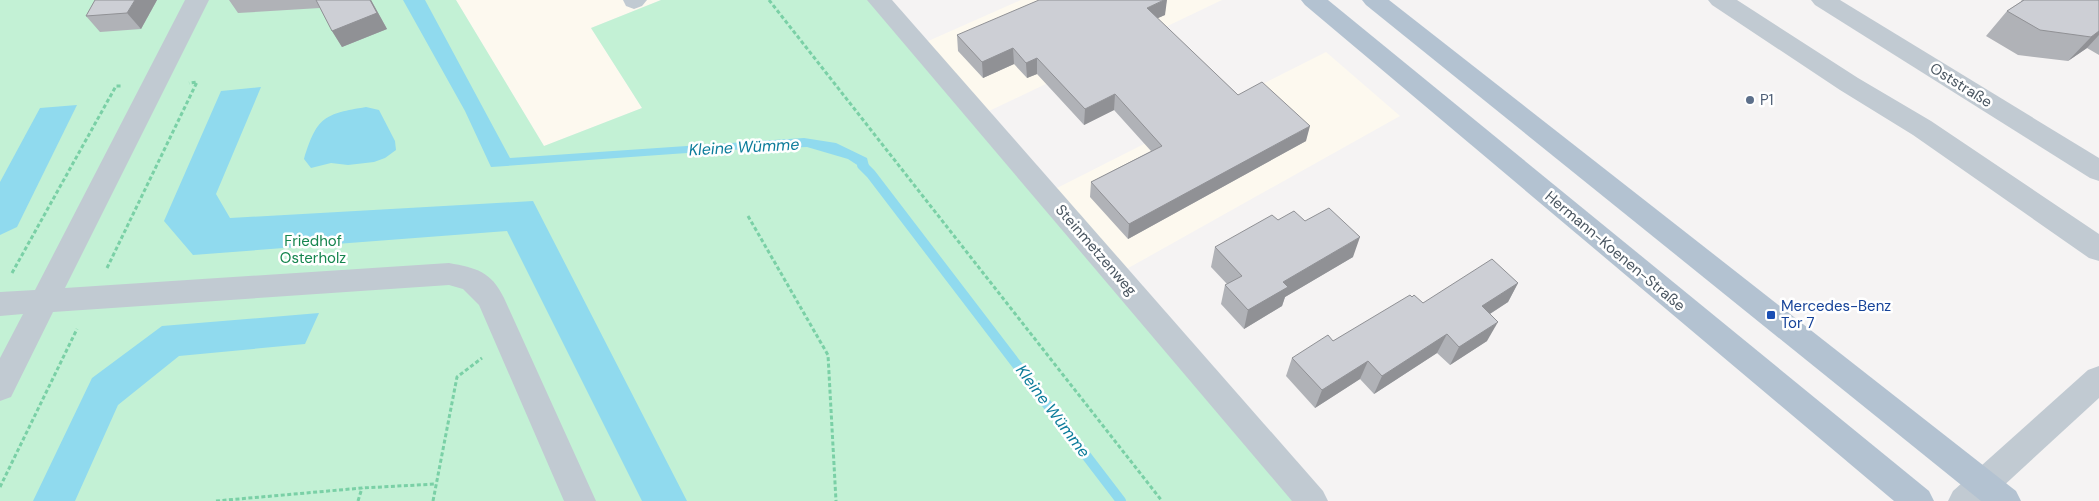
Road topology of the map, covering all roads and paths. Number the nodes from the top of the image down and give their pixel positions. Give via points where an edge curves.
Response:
1 (197, 0) edge
2 (769, 0) edge
3 (879, 0) edge
4 (1314, 0) edge
5 (1374, 0) edge
6 (1720, 0) edge
7 (1823, 0) edge
8 (2099, 171) edge
9 (748, 216) dead end
10 (2099, 250) edge
11 (45, 301) junction
12 (0, 304) edge
13 (508, 338) junction
14 (2099, 379) edge
15 (0, 388) edge
16 (436, 484) junction
17 (362, 488) junction
18 (1984, 495) edge
19 (216, 501) edge
20 (358, 501) edge
21 (433, 501) edge
22 (580, 501) edge
23 (836, 501) edge
24 (1162, 501) edge
25 (1312, 501) edge
26 (1918, 501) edge

1 - 11 street
2 - 24 path
3 - 25 street, Steinmetzenweg
4 - 26 main road, Hermann-Koenen-Straße
5 - 18 main road
6 - 10 street via 1930,134
7 - 8 street, Oststraße
9 - 23 path via 828,354
11 - 12 street
11 - 13 street via 449,274 472,279 490,298
11 - 15 street
13 - 16 path via 457,378
13 - 22 street
14 - 18 street
16 - 17 path
16 - 21 path
17 - 19 path
17 - 20 path

